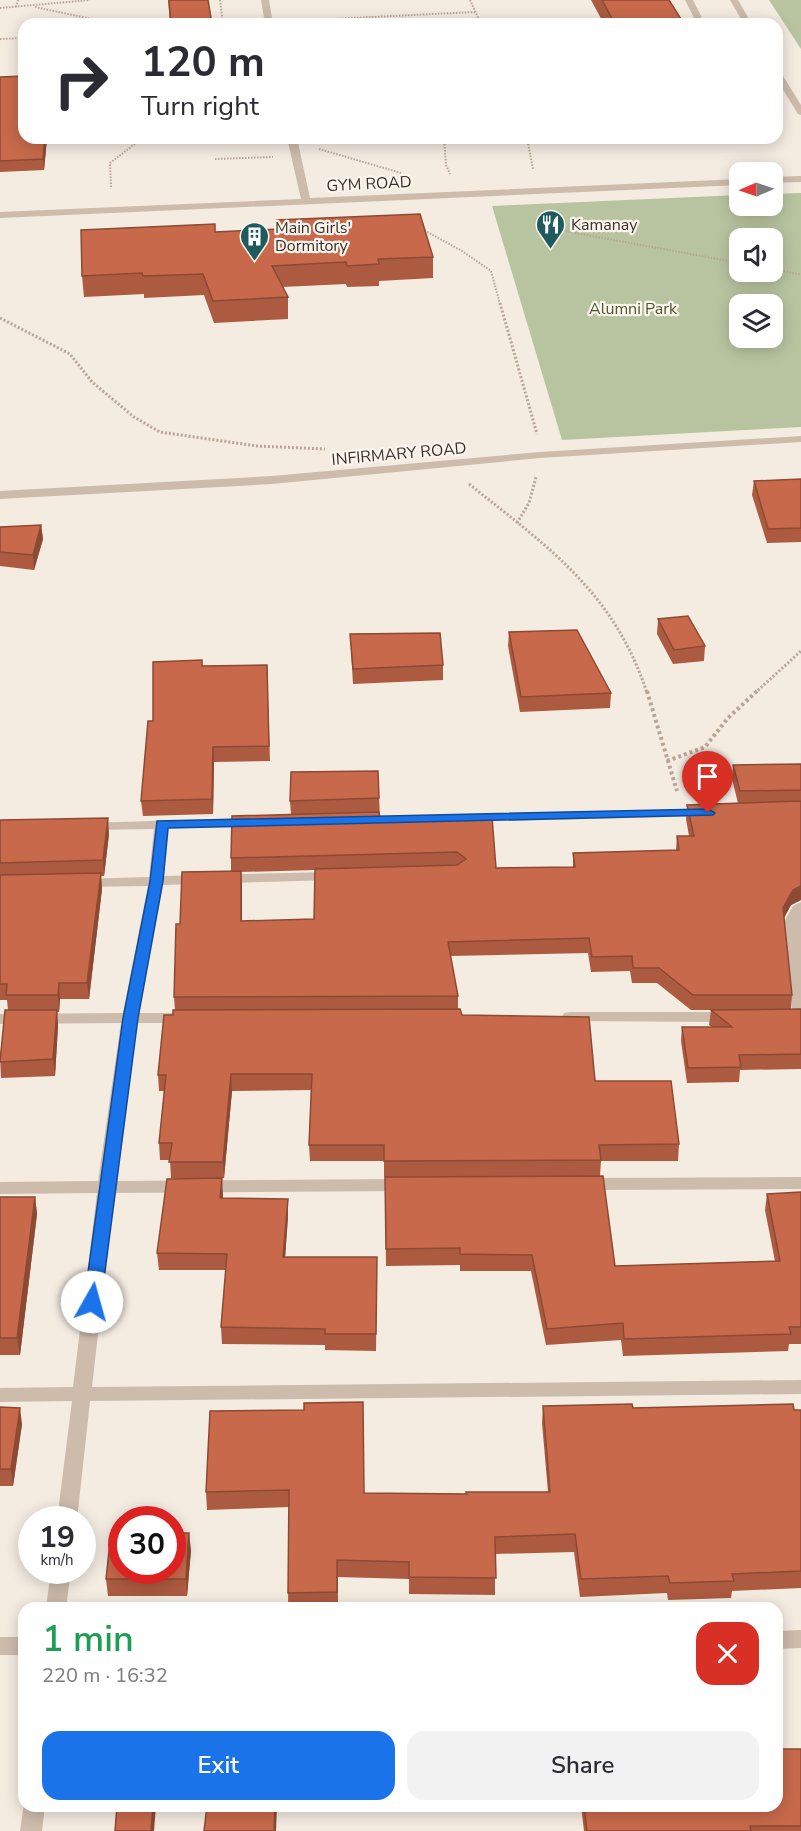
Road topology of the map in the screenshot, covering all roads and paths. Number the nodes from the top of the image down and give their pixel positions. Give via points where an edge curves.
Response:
1 (18, 0) edge
2 (90, 0) edge
3 (220, 0) edge
4 (265, 0) edge
5 (470, 0) edge
6 (689, 0) edge
7 (734, 0) edge
8 (33, 6) junction
9 (16, 7) junction
10 (0, 8) edge
11 (475, 12) junction
12 (84, 18) edge
13 (223, 18) edge
14 (268, 18) edge
15 (350, 18) edge
16 (478, 18) edge
17 (698, 18) edge
18 (744, 18) edge
19 (18, 38) edge
20 (0, 39) edge
21 (783, 83) edge
22 (801, 112) edge
23 (135, 144) edge
24 (293, 144) edge
25 (301, 144) edge
26 (444, 144) edge
27 (528, 144) edge
28 (278, 157) dead end
29 (215, 159) dead end
30 (401, 173) dead end
31 (801, 179) edge
32 (783, 180) edge
33 (729, 182) edge
34 (537, 191) junction
35 (457, 194) junction
36 (112, 195) dead end
37 (306, 201) junction
38 (0, 215) edge
39 (415, 225) edge
40 (729, 260) edge
41 (783, 271) edge
42 (801, 275) edge
43 (0, 318) edge
44 (801, 439) edge
45 (334, 450) dead end
46 (540, 455) junction
47 (445, 465) junction
48 (0, 495) edge
49 (517, 523) junction
50 (801, 651) edge
51 (667, 761) junction
52 (720, 812) edge
53 (685, 813) junction
54 (447, 818) edge
55 (269, 822) edge
56 (162, 824) junction
57 (81, 826) edge
58 (353, 876) edge
59 (156, 881) junction
60 (67, 883) edge
61 (801, 907) edge
62 (549, 1017) edge
63 (741, 1017) edge
64 (797, 1017) edge
65 (130, 1018) junction
66 (202, 1018) edge
67 (0, 1019) edge
68 (801, 1183) edge
69 (573, 1184) edge
70 (418, 1185) edge
71 (106, 1187) junction
72 (0, 1188) edge
73 (801, 1387) edge
74 (0, 1395) edge
75 (81, 1395) junction
76 (69, 1506) edge
77 (59, 1584) edge
78 (57, 1602) edge
79 (801, 1639) edge
80 (783, 1640) edge
81 (0, 1646) edge
82 (18, 1646) edge
83 (33, 1812) edge
84 (31, 1831) edge

1 - 9 path
2 - 8 path
3 - 13 path
4 - 14 street
5 - 11 path
6 - 17 street
7 - 18 street
8 - 9 path
8 - 12 path
9 - 10 path
11 - 15 path
11 - 16 path
19 - 20 path
21 - 22 street
23 - 36 path via 110,163
24 - 37 street
25 - 30 path
26 - 35 path via 446,165
27 - 34 path
28 - 29 path
31 - 32 street
33 - 34 street, GYM ROAD
34 - 35 street, GYM ROAD
34 - 40 path via 548,228
35 - 37 street, GYM ROAD
37 - 38 street, GYM ROAD
39 - 46 path via 491,272
41 - 42 path
43 - 45 path via 70,354 92,382 134,417 160,432 257,446
44 - 46 street, INFIRMARY ROAD
46 - 47 street, INFIRMARY ROAD
46 - 49 path via 529,503
47 - 48 street, INFIRMARY ROAD via 272,480
47 - 49 path
49 - 51 path via 577,573 621,632 650,695
50 - 51 path via 728,718 705,747
51 - 53 path
52 - 53 street
53 - 54 street
55 - 56 street
56 - 57 street
56 - 59 street
58 - 59 street
59 - 60 street
59 - 65 street
61 - 64 street via 792,922
62 - 63 street
65 - 66 street
65 - 67 street
65 - 71 street
68 - 69 street
70 - 71 street
71 - 72 street
71 - 75 street
73 - 75 street
74 - 75 street
75 - 76 street
77 - 78 street
79 - 80 street
81 - 82 street
83 - 84 street

